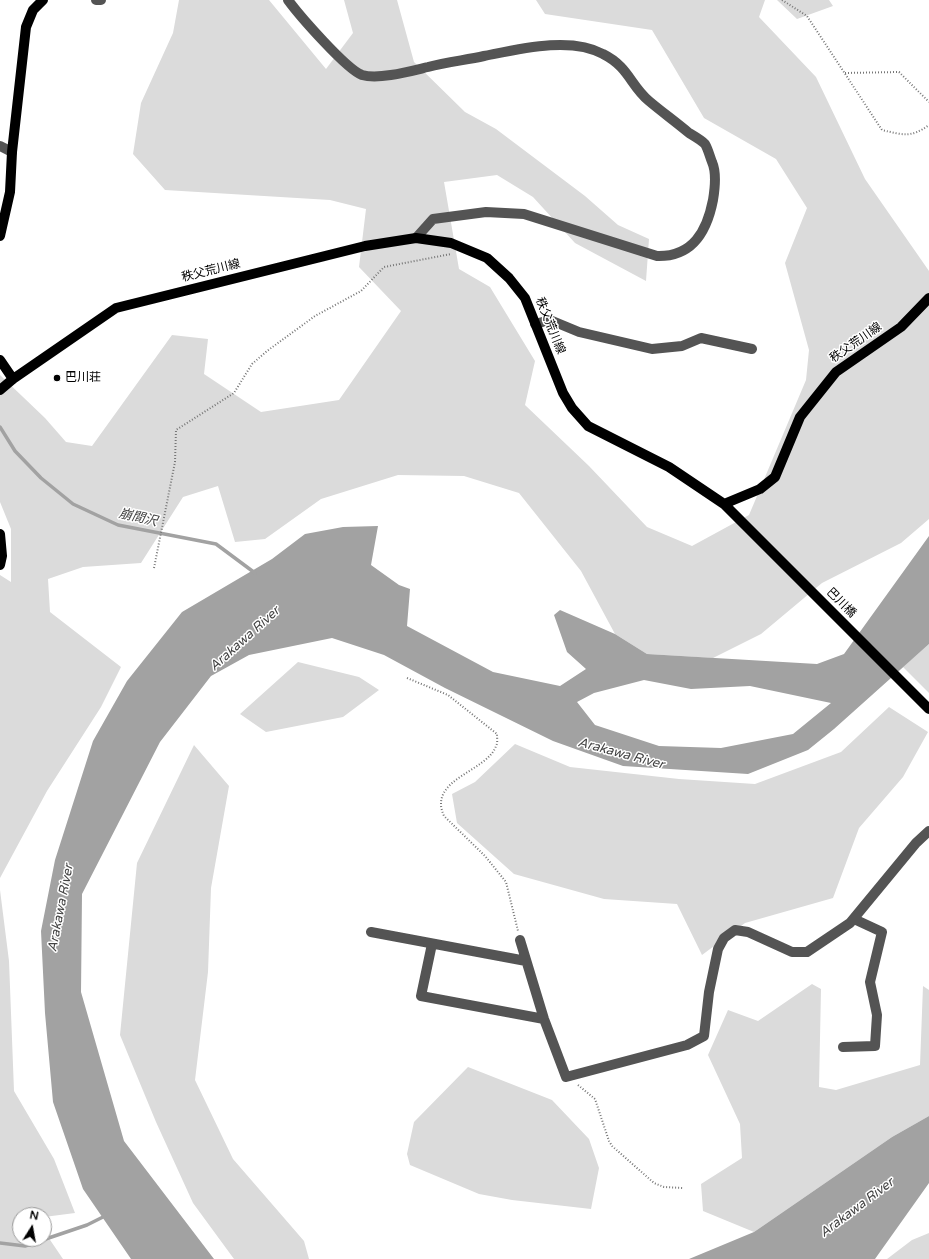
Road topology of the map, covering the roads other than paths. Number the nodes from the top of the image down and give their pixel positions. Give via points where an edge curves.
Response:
1 (43, 0) edge
2 (96, 0) edge
3 (101, 0) edge
4 (288, 0) edge
5 (0, 146) edge
6 (12, 152) junction
7 (0, 236) edge
8 (416, 238) junction
9 (929, 298) edge
10 (535, 324) junction
11 (752, 349) dead end
12 (1, 365) edge
13 (13, 378) junction
14 (0, 390) edge
15 (724, 504) junction
16 (0, 534) edge
17 (0, 565) edge
18 (929, 709) edge
19 (929, 831) edge
20 (854, 919) junction
21 (371, 932) dead end
22 (520, 940) road end
23 (432, 944) junction
24 (526, 961) junction
25 (544, 1019) junction
26 (843, 1047) dead end

1 - 6 main road via 33,10 26,27
2 - 3 street
4 - 8 street via 302,18 361,75 378,76 513,50 554,46 586,47 602,53 618,62 647,100 704,144 713,164 715,188 710,216 700,238 686,250 671,256 657,256 524,214 486,212 432,219
5 - 6 street
6 - 7 main road via 10,192
8 - 10 main road, 秩父荒川線 via 451,243 487,258 510,278 525,298
8 - 13 main road, 秩父荒川線 via 365,246 116,308
9 - 15 main road, 秩父荒川線 via 901,327 836,372 800,417 775,477 760,489
10 - 11 street via 550,320 579,332 652,349 682,346 701,338
10 - 15 main road, 秩父荒川線 via 563,393 588,426 668,467
12 - 13 main road
13 - 14 main road, 秩父荒川線
15 - 18 main road, 巴川橋
16 - 17 main road
19 - 20 street via 916,843
20 - 25 street via 806,952 792,952 748,932 735,930 724,938 718,948 709,992 704,1036 687,1045 566,1077
20 - 26 street via 882,932 870,982 877,1015 875,1046
21 - 23 street
22 - 24 street
23 - 24 street
23 - 25 street via 421,996
24 - 25 street

